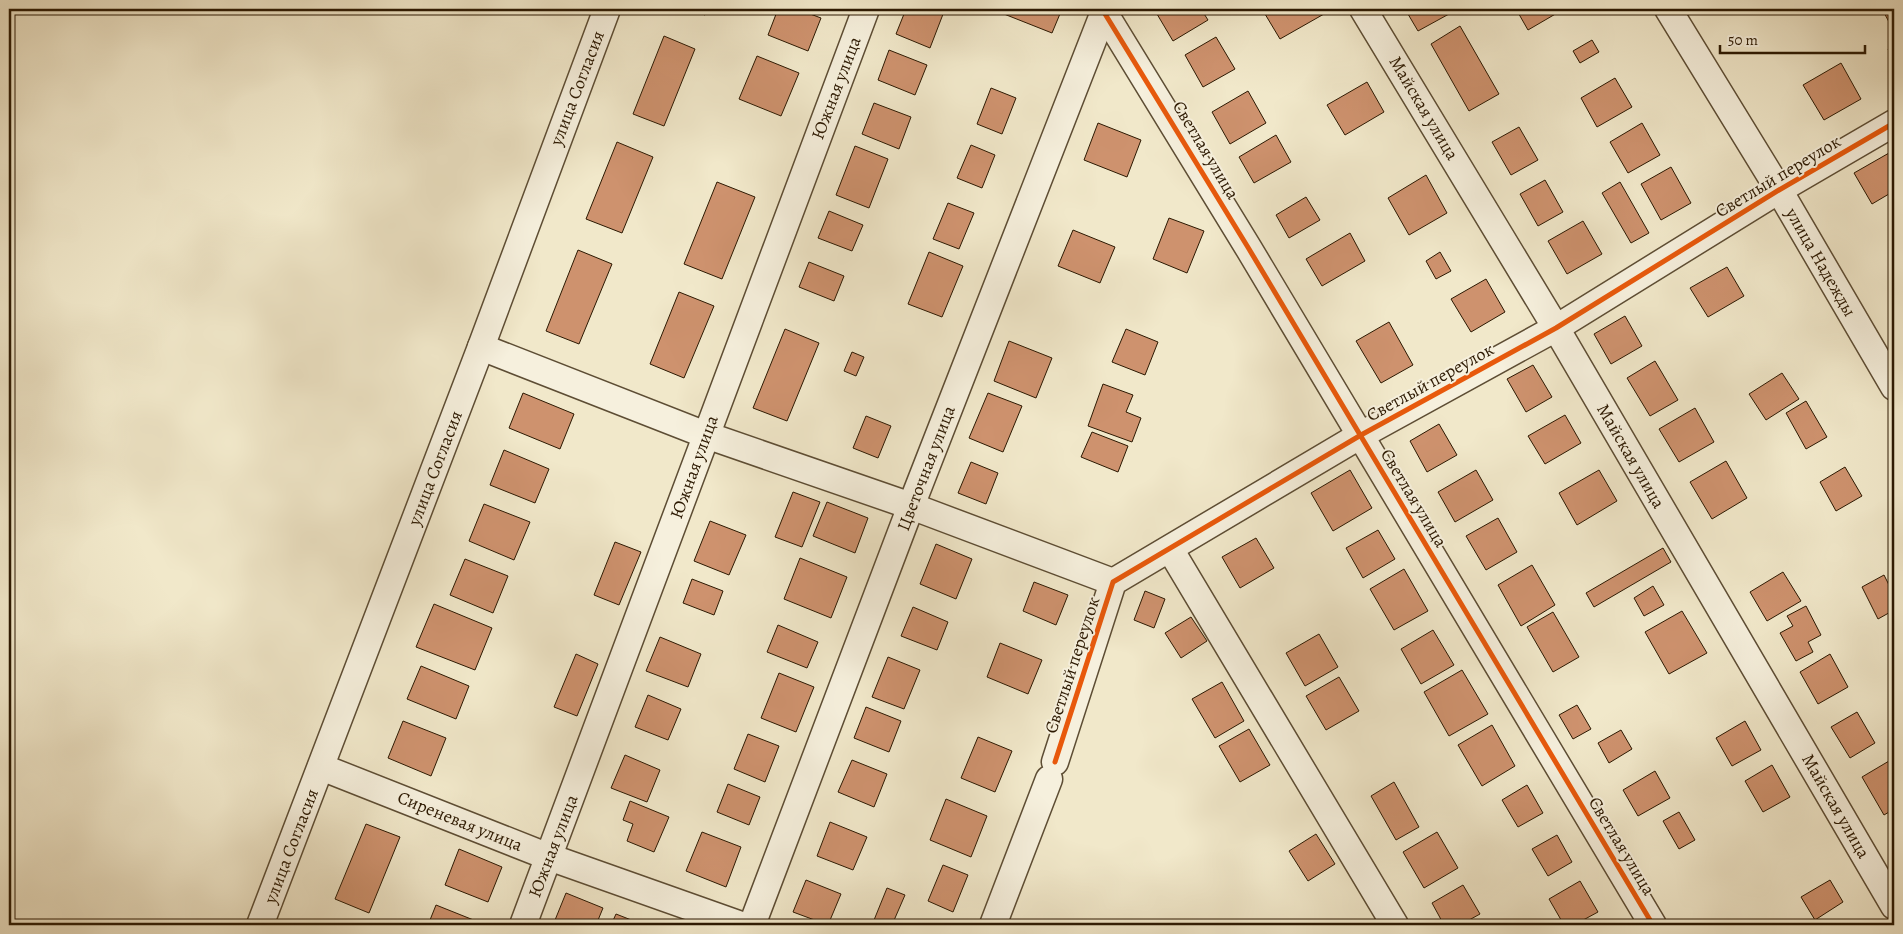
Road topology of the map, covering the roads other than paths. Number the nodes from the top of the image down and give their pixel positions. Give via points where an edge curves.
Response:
1 (607, 9) edge
2 (866, 9) edge
3 (1364, 9) edge
4 (1668, 9) edge
5 (1103, 10) edge
6 (1894, 123) edge
7 (1779, 190) junction
8 (1556, 328) junction
9 (481, 347) junction
10 (1894, 387) edge
11 (706, 435) junction
12 (1361, 435) junction
13 (912, 506) junction
14 (1170, 549) junction
15 (1113, 582) junction
16 (321, 766) junction
17 (549, 857) junction
18 (1894, 906) edge
19 (260, 925) edge
20 (523, 925) edge
21 (741, 925) edge
22 (752, 925) edge
23 (993, 925) edge
24 (1395, 925) edge
25 (1653, 925) edge

1 - 9 street, улица Согласия
2 - 11 street, Южная улица
3 - 8 street, Майская улица
4 - 7 street, улица Надежды
5 - 12 street, Светлая улица
5 - 13 street, Цветочная улица
6 - 7 street, Светлый переулок
7 - 8 street, Светлый переулок
7 - 10 street, улица Надежды
8 - 12 street, Светлый переулок
8 - 18 street, Майская улица
9 - 11 street
9 - 16 street, улица Согласия
11 - 13 street
11 - 17 street, Южная улица
12 - 14 street, Светлый переулок
12 - 25 street, Светлая улица
13 - 15 street
13 - 22 street, Цветочная улица
14 - 15 street, Светлый переулок
14 - 24 street
15 - 23 street, Светлый переулок via 1052,770
16 - 17 street, Сиреневая улица
16 - 19 street, улица Согласия
17 - 20 street, Южная улица
17 - 21 street, Сиреневая улица

